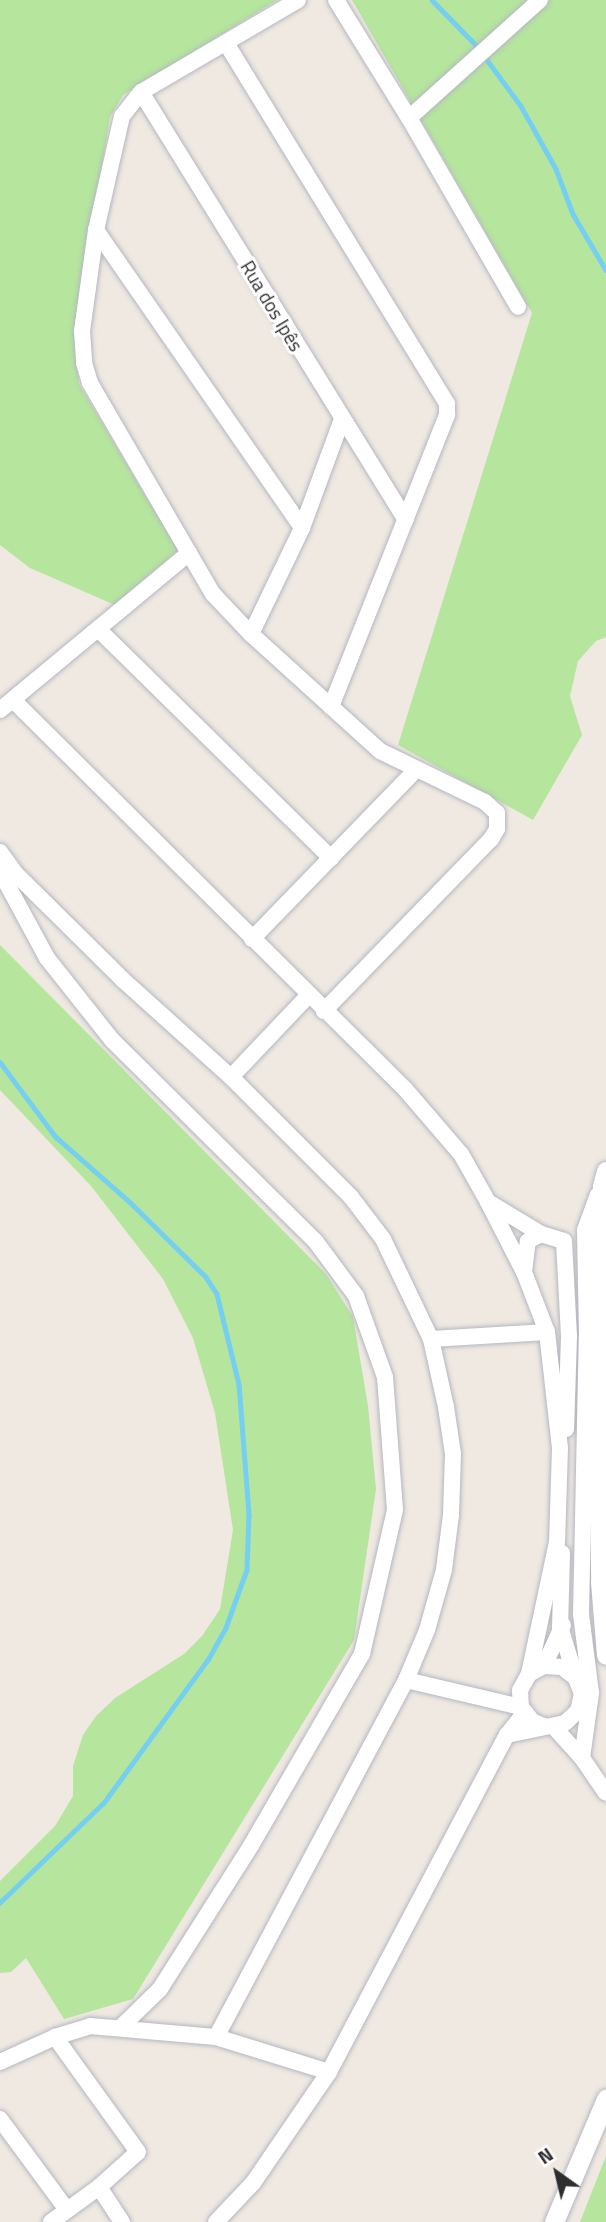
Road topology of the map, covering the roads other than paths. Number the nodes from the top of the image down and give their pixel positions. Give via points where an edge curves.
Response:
1 (298, 0) edge
2 (336, 0) edge
3 (540, 0) edge
4 (226, 43) junction
5 (141, 92) junction
6 (409, 118) junction
7 (96, 230) junction
8 (518, 307) dead end
9 (342, 419) junction
10 (406, 520) junction
11 (302, 528) junction
12 (190, 553) junction
13 (99, 629) junction
14 (251, 634) junction
15 (6, 705) edge
16 (331, 707) junction
17 (416, 770) junction
18 (0, 853) edge
19 (331, 858) junction
20 (252, 939) junction
21 (308, 996) junction
22 (324, 1011) junction
23 (231, 1077) junction
24 (604, 1178) edge
25 (488, 1202) junction
26 (541, 1234) junction
27 (524, 1272) junction
28 (547, 1332) junction
29 (569, 1335) junction
30 (587, 1335) junction
31 (431, 1339) junction
32 (592, 1435) junction
33 (600, 1582) junction
34 (581, 1614) junction
35 (560, 1627) junction
36 (606, 1655) edge
37 (544, 1666) junction
38 (529, 1674) junction
39 (576, 1678) junction
40 (406, 1680) junction
41 (586, 1694) junction
42 (523, 1709) junction
43 (549, 1726) junction
44 (507, 1735) junction
45 (582, 1758) junction
46 (606, 1793) edge
47 (120, 2028) junction
48 (55, 2037) junction
49 (216, 2037) junction
50 (0, 2062) edge
51 (329, 2072) junction
52 (606, 2099) edge
53 (0, 2119) edge
54 (99, 2187) junction
55 (67, 2210) junction
56 (51, 2222) edge
57 (122, 2222) edge
58 (216, 2222) edge
59 (554, 2222) edge

1 - 4 street
2 - 6 street
3 - 6 street
4 - 5 street
4 - 10 street via 447,404 447,415
5 - 7 street via 122,116
5 - 9 street, Rua dos Ipês
6 - 8 street
7 - 11 street
7 - 12 street via 82,331 84,363 90,383
9 - 10 street, Rua dos Ipês
9 - 11 street
10 - 16 street
11 - 14 street
12 - 13 street
12 - 14 street via 213,593
13 - 15 street
13 - 19 street
14 - 16 street
15 - 20 street
16 - 17 street via 380,751
17 - 19 street
17 - 22 street via 485,802 496,813 497,829
18 - 23 street via 122,979
18 - 47 street via 2,875 47,958 112,1040 316,1242 356,1296 385,1377 395,1510 362,1654 252,1844 160,1989
19 - 20 street
20 - 21 street
21 - 22 street
21 - 23 street
22 - 25 street via 431,1118 460,1154
23 - 31 street via 324,1167 375,1228
24 - 30 street via 585,1230
24 - 32 street
25 - 26 street
25 - 27 street
26 - 27 street via 528,1241
26 - 29 street via 564,1241
27 - 28 street
28 - 31 street
28 - 38 street via 560,1448 557,1542
29 - 30 street
29 - 35 street
30 - 32 street
31 - 40 street via 453,1454 451,1515 444,1570 427,1630
32 - 33 street
32 - 34 street
33 - 34 street
33 - 36 street
34 - 35 street
34 - 41 street
35 - 37 street
35 - 39 street
37 - 38 street
37 - 39 street via 562,1667
38 - 42 street via 520,1690
39 - 41 street
40 - 42 street
40 - 49 street
41 - 43 street via 565,1723
41 - 45 street
42 - 43 street via 532,1721
42 - 44 street
43 - 44 street
43 - 45 street
44 - 51 street
45 - 46 street
47 - 48 street via 90,2026
47 - 49 street
48 - 50 street
48 - 54 street via 138,2152
49 - 51 street
51 - 58 street via 253,2183
52 - 59 street
53 - 55 street
54 - 55 street
54 - 57 street
55 - 56 street

